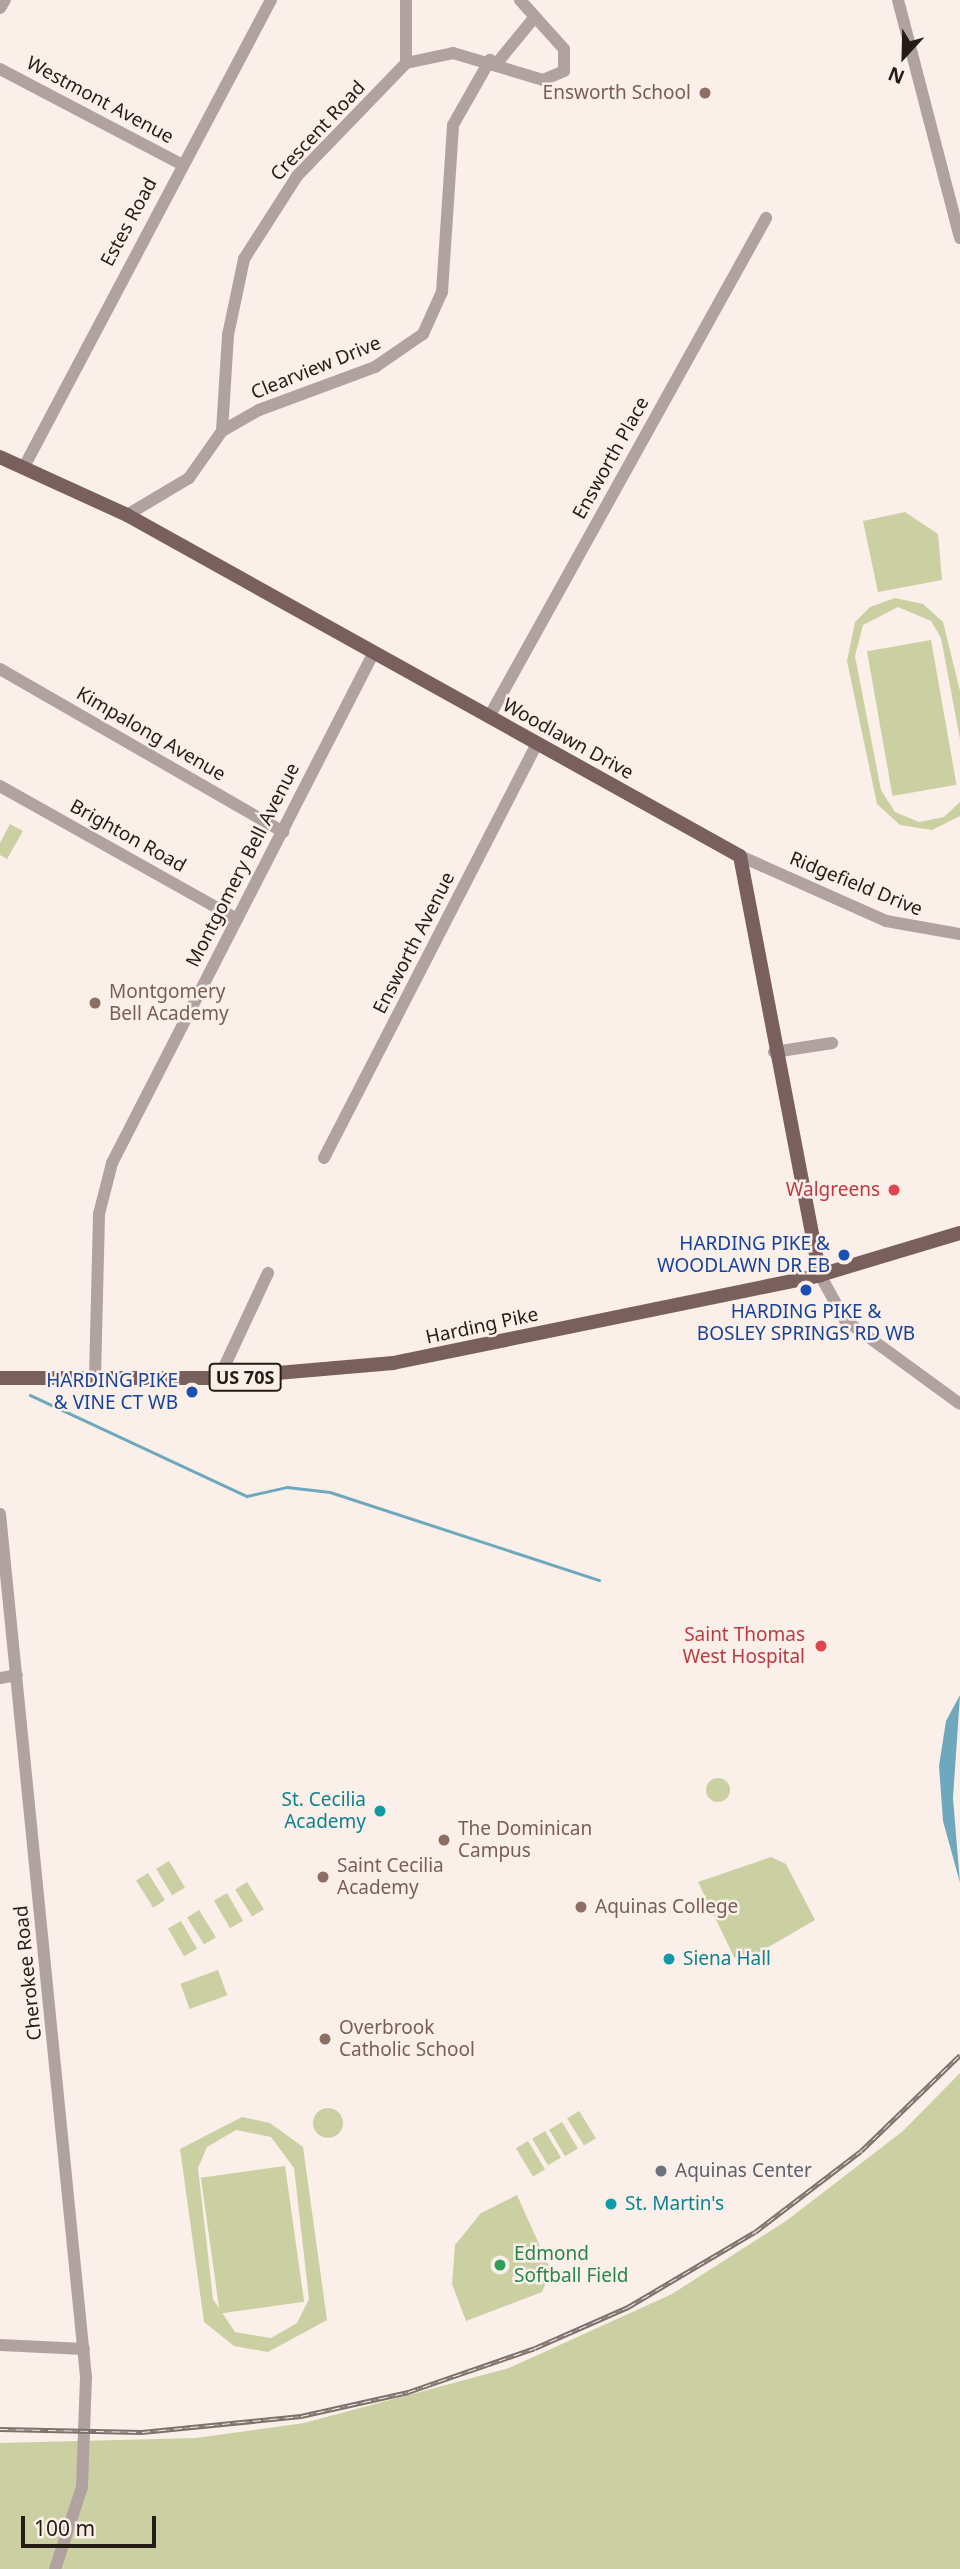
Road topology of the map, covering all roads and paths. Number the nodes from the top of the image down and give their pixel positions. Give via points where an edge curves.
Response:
1 (5, 0) edge
2 (271, 0) edge
3 (406, 0) edge
4 (520, 0) edge
5 (898, 0) edge
6 (0, 8) edge
7 (534, 18) junction
8 (494, 62) junction
9 (406, 63) junction
10 (0, 69) edge
11 (183, 165) junction
12 (766, 218) dead end
13 (960, 238) edge
14 (222, 431) junction
15 (0, 457) edge
16 (25, 465) junction
17 (127, 515) junction
18 (373, 654) junction
19 (0, 669) edge
20 (489, 717) junction
21 (537, 744) junction
22 (0, 786) edge
23 (283, 832) junction
24 (740, 856) junction
25 (237, 919) junction
26 (960, 934) edge
27 (832, 1043) dead end
28 (774, 1052) junction
29 (324, 1158) dead end
30 (960, 1233) edge
31 (268, 1273) dead end
32 (820, 1275) junction
33 (0, 1378) edge
34 (95, 1378) junction
35 (219, 1378) junction
36 (960, 1404) edge
37 (0, 1514) edge
38 (17, 1675) junction
39 (0, 1678) edge
40 (0, 2344) edge
41 (84, 2349) junction
42 (55, 2569) edge

1 - 6 street
2 - 11 street, Estes Road
3 - 9 street
4 - 7 street
5 - 13 street
7 - 8 street, Clearview Drive
7 - 8 street via 564,49 564,72 543,80
8 - 9 street via 453,54
8 - 14 street, Clearview Drive via 453,125 442,292 423,334 375,367 258,410
9 - 14 street, Crescent Road via 297,176 244,259 228,335
10 - 11 street, Westmont Avenue
11 - 16 street, Estes Road
12 - 20 street, Ensworth Place
14 - 17 street, Clearview Drive via 188,478
15 - 16 main road, Woodlawn Drive
16 - 17 main road, Woodlawn Drive
17 - 18 main road, Woodlawn Drive
18 - 20 main road, Woodlawn Drive
18 - 23 street, Montgomery Bell Avenue
19 - 23 street, Kimpalong Avenue
20 - 21 main road, Woodlawn Drive
21 - 24 main road, Woodlawn Drive
21 - 29 street, Ensworth Avenue
22 - 25 street, Brighton Road
23 - 25 street, Montgomery Bell Avenue
24 - 26 street, Ridgefield Drive via 886,921
24 - 28 main road
25 - 34 street, Montgomery Bell Avenue via 102,1192
27 - 28 street
28 - 32 main road
30 - 32 main road, Harding Pike / US 70S
31 - 35 street
32 - 35 main road, Harding Pike / US 70S via 393,1363
32 - 36 street via 845,1320
33 - 34 main road, Harding Pike / US 70S
34 - 35 main road, Harding Pike / US 70S
37 - 38 street, Cherokee Road
38 - 39 street
38 - 41 street, Cherokee Road
40 - 41 street
41 - 42 street, Cherokee Road via 86,2428 77,2512

